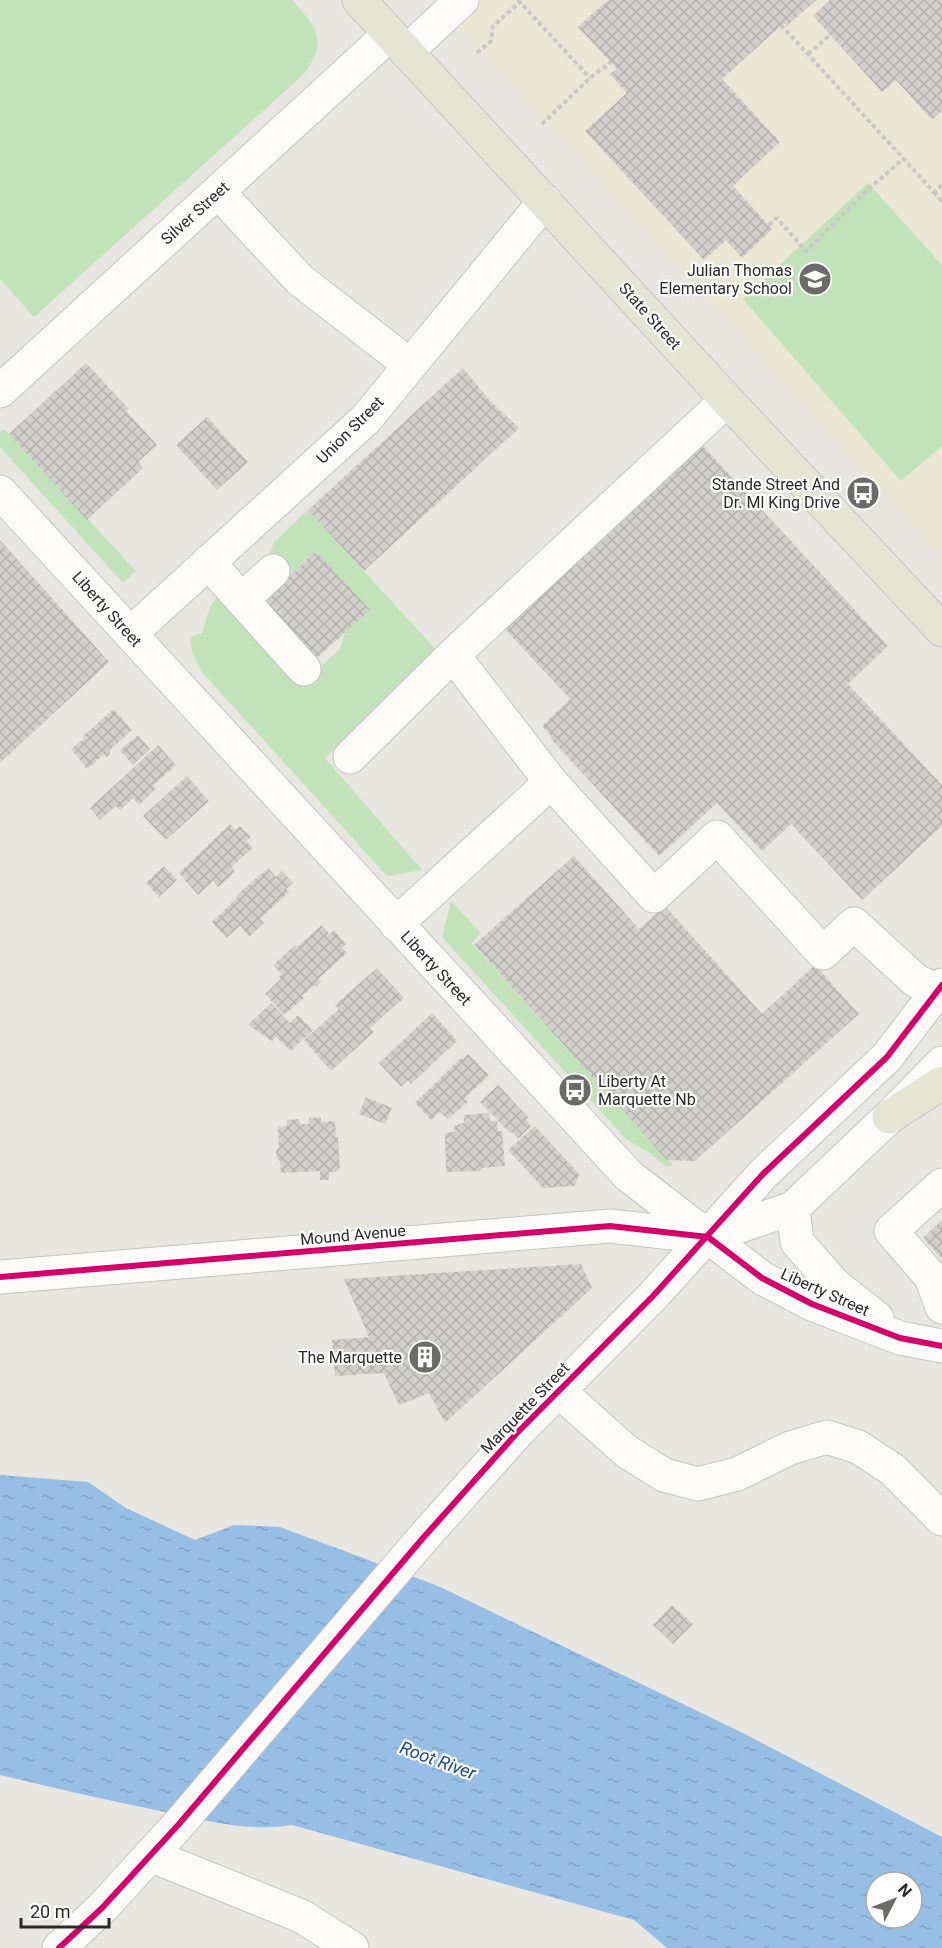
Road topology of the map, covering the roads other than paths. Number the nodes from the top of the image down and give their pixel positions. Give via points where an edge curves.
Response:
1 (359, 0) edge
2 (462, 0) edge
3 (398, 43) junction
4 (218, 192) junction
5 (545, 201) junction
6 (410, 365) junction
7 (0, 391) edge
8 (727, 400) junction
9 (0, 492) edge
10 (208, 562) junction
11 (273, 571) dead end
12 (899, 583) junction
13 (942, 594) edge
14 (242, 600) junction
15 (942, 630) edge
16 (130, 634) junction
17 (453, 655) junction
18 (304, 669) dead end
19 (350, 757) dead end
20 (552, 782) junction
21 (396, 924) junction
22 (940, 988) edge
23 (942, 1063) edge
24 (942, 1083) edge
25 (889, 1117) junction
26 (942, 1185) edge
27 (793, 1208) junction
28 (708, 1237) junction
29 (0, 1276) edge
30 (942, 1307) edge
31 (904, 1339) junction
32 (942, 1346) edge
33 (560, 1392) junction
34 (942, 1519) edge
35 (150, 1855) junction
36 (59, 1948) edge
37 (352, 1948) edge

1 - 3 main road, State Street
2 - 3 street, Silver Street
3 - 4 street, Silver Street
3 - 5 main road, State Street
4 - 6 street via 300,280
4 - 7 street, Silver Street
5 - 6 street, Union Street
5 - 8 main road, State Street
6 - 10 street, Union Street via 366,419
8 - 12 main road, State Street
8 - 17 street
9 - 16 street, Liberty Street
10 - 14 street
10 - 16 street, Union Street
11 - 14 street
12 - 13 main road
12 - 15 main road, State Street
14 - 18 street
16 - 21 street, Liberty Street
17 - 19 street
17 - 20 street
20 - 21 street
20 - 22 street via 654,896 717,837 823,953 854,924 915,980
21 - 28 street, Liberty Street via 629,1176
22 - 28 street, Marquette Street via 887,1057 763,1174
23 - 25 street, Marquette Street
24 - 25 main road
25 - 27 street, Marquette Street
26 - 30 street via 891,1231 931,1277
27 - 28 street, Marquette Street
27 - 31 street via 797,1242 835,1285
28 - 29 street, Mound Avenue via 610,1226
28 - 31 street, Liberty Street via 762,1278 812,1304
28 - 33 street, Marquette Street
31 - 32 street, Liberty Street
33 - 34 street via 626,1451 664,1475 698,1484 737,1474 790,1448 827,1437 858,1447 892,1469
33 - 35 street, Marquette Street via 516,1434 423,1538
35 - 36 street, Marquette Street
35 - 37 street via 301,1916

